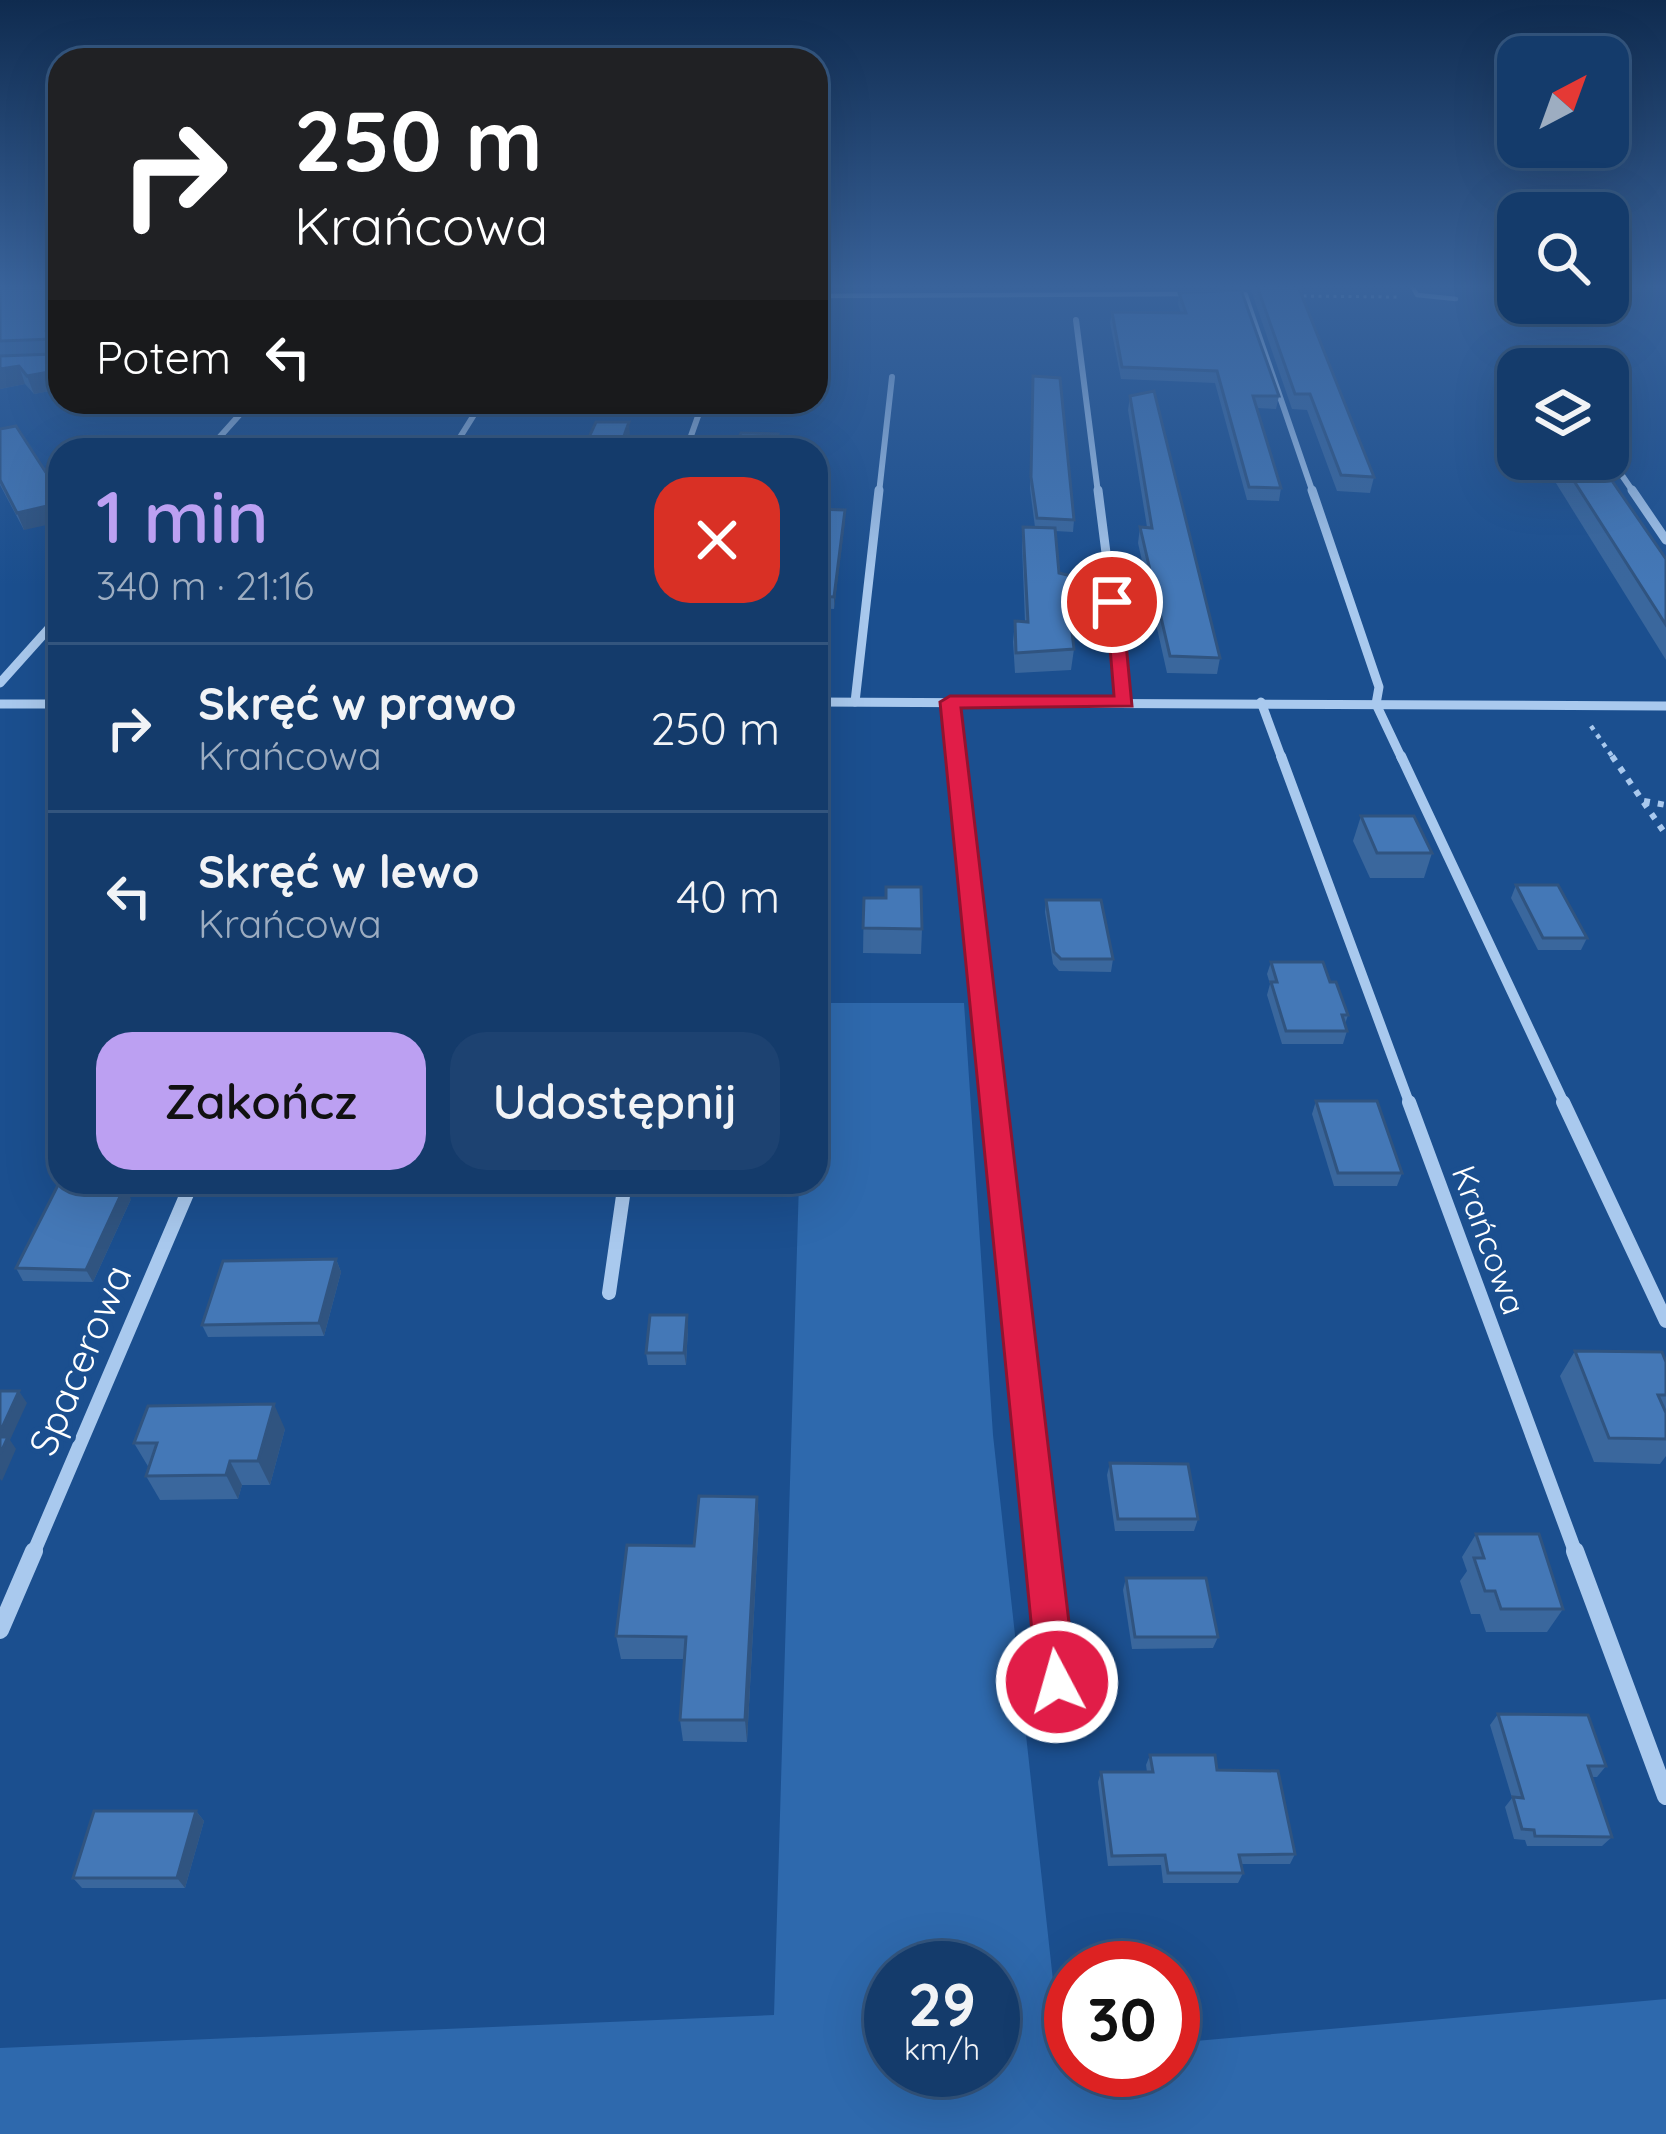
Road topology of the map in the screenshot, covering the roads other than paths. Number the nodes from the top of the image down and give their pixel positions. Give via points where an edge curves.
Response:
1 (891, 386) edge
2 (1084, 386) edge
3 (1275, 386) edge
4 (240, 414) edge
5 (219, 438) edge
6 (1625, 480) edge
7 (1666, 540) edge
8 (48, 629) edge
9 (0, 683) edge
10 (828, 702) edge
11 (855, 702) junction
12 (950, 702) junction
13 (1125, 702) junction
14 (1261, 702) junction
15 (0, 704) edge
16 (48, 704) edge
17 (1376, 704) junction
18 (1666, 706) edge
19 (187, 1194) edge
20 (623, 1194) edge
21 (609, 1293) dead end
22 (1666, 1321) edge
23 (0, 1630) edge
24 (1057, 1682) dead end
25 (1666, 1796) edge

1 - 11 street
2 - 13 street
3 - 17 street via 1378,687
4 - 5 street
6 - 7 street
8 - 9 street
10 - 11 street
11 - 12 street
12 - 13 street
12 - 24 street
13 - 14 street
14 - 17 street
14 - 25 street, Krańcowa
15 - 16 street
17 - 18 street
17 - 22 street
19 - 23 street, Spacerowa
20 - 21 street

